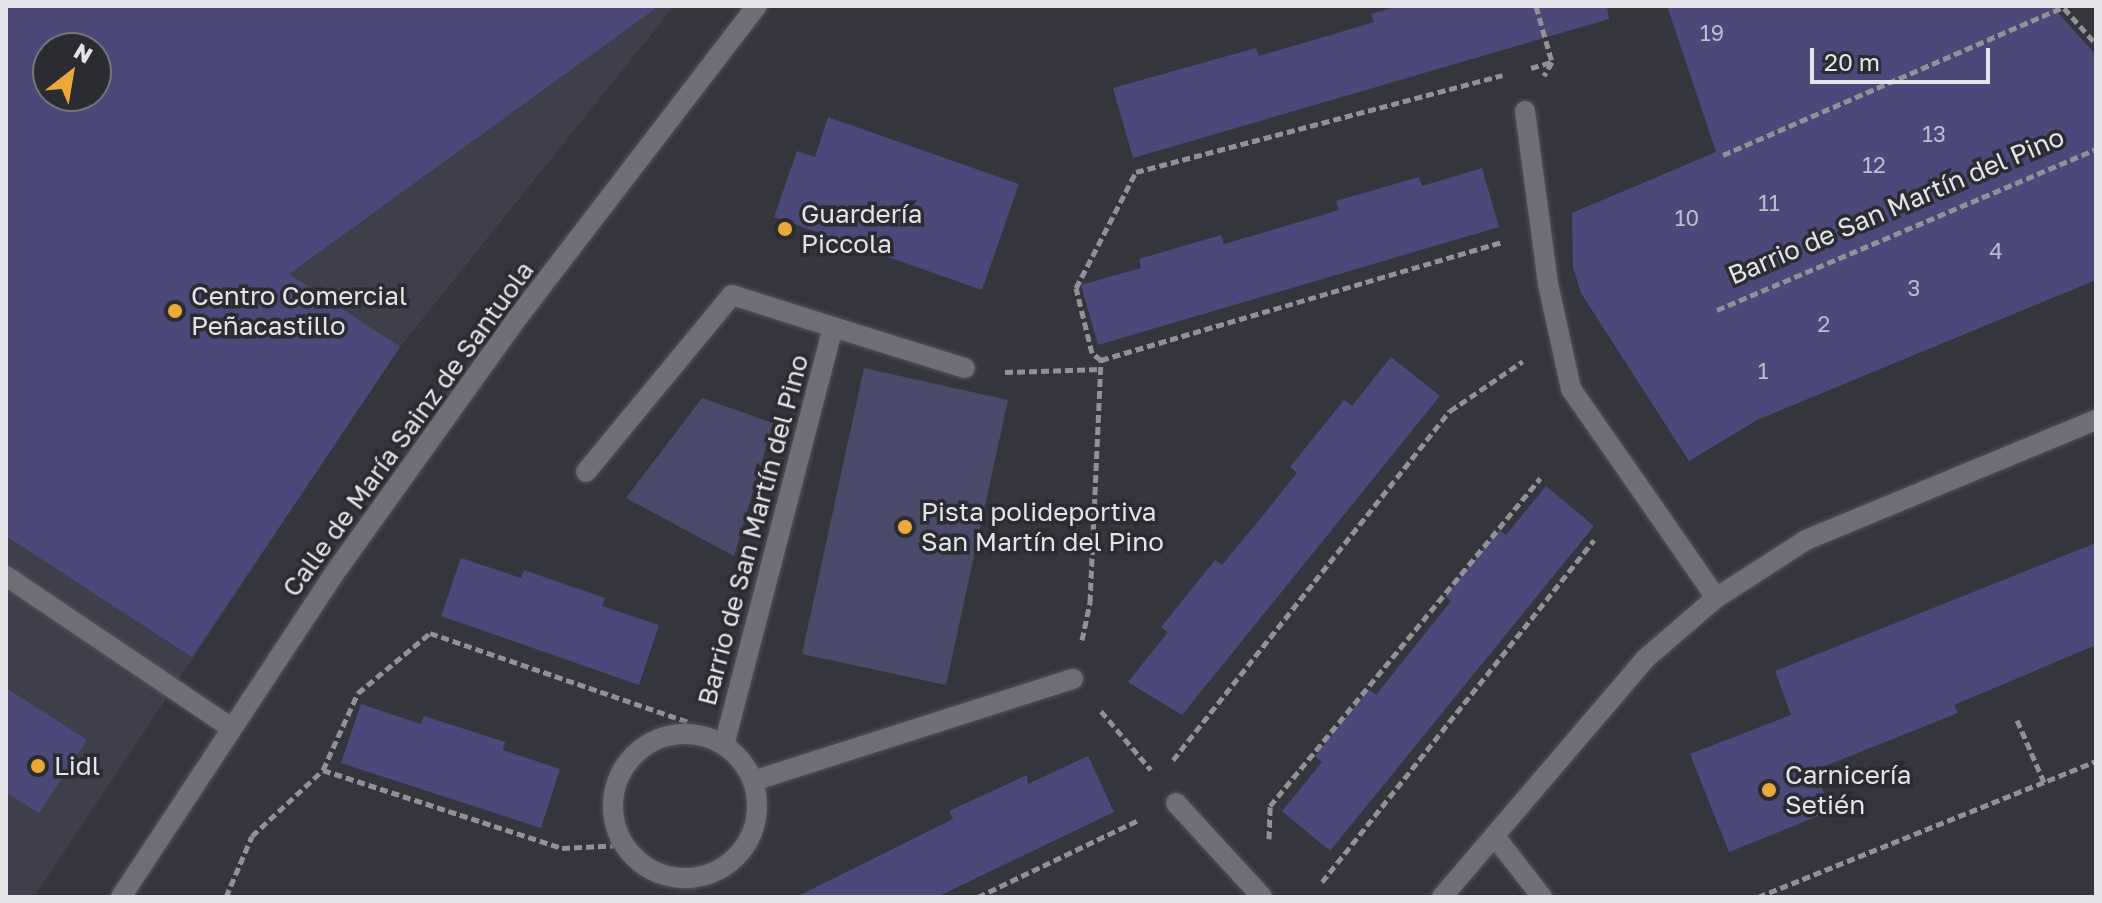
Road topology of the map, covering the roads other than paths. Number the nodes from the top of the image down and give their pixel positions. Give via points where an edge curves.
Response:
1 (757, 6) edge
2 (1525, 111) road end
3 (833, 327) junction
4 (965, 368) dead end
5 (2096, 420) edge
6 (586, 472) dead end
7 (6, 576) edge
8 (1716, 598) junction
9 (1073, 679) road end
10 (231, 728) junction
11 (724, 745) junction
12 (753, 781) junction
13 (1176, 803) road end
14 (1496, 838) junction
15 (683, 888) edge
16 (121, 897) edge
17 (1262, 897) edge
18 (1442, 897) edge
19 (1542, 897) edge

1 - 10 street, Calle de María Sainz de Santuola via 518,317
2 - 8 street via 1571,389
3 - 4 street, Barrio de San Martín del Pino
3 - 6 street, Barrio de San Martín del Pino via 732,295
3 - 11 street, Barrio de San Martín del Pino
5 - 8 street via 1806,540
7 - 10 street
8 - 14 street via 1645,659
9 - 12 street
10 - 16 street, Calle de María Sainz de Santuola
11 - 12 street, Barrio de San Martín del Pino
11 - 15 street, Barrio de San Martín del Pino via 702,735 677,734 633,755 619,775 614,823 623,845
12 - 15 street via 758,804 755,828 744,850
13 - 17 street
14 - 18 street
14 - 19 street

